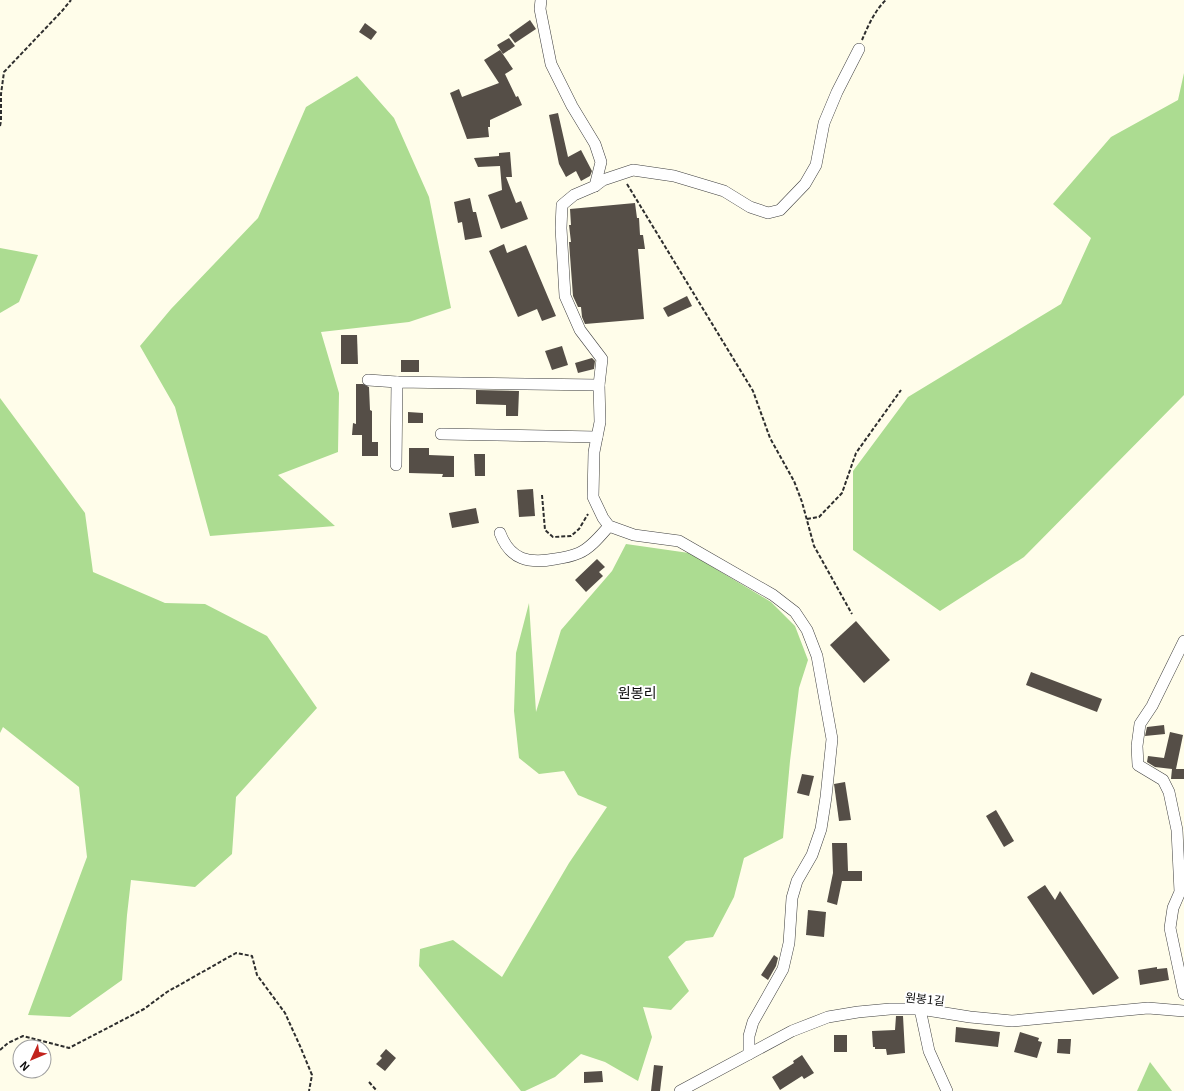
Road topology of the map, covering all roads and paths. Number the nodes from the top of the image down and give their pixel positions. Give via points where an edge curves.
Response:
1 (70, 0) edge
2 (541, 0) edge
3 (886, 0) edge
4 (859, 48) joint
5 (0, 126) edge
6 (621, 174) junction
7 (595, 186) junction
8 (368, 380) dead end
9 (397, 382) junction
10 (599, 385) junction
11 (901, 390) dead end
12 (442, 434) dead end
13 (597, 437) junction
14 (396, 465) dead end
15 (542, 495) dead end
16 (593, 497) junction
17 (807, 520) junction
18 (609, 526) junction
19 (500, 533) dead end
20 (852, 614) dead end
21 (1184, 641) edge
22 (1184, 994) edge
23 (920, 1009) junction
24 (1184, 1010) edge
25 (0, 1050) edge
26 (749, 1054) junction
27 (369, 1082) dead end
28 (309, 1091) edge
29 (377, 1091) edge
30 (680, 1091) edge
31 (947, 1091) edge

1 - 5 path via 4,72
2 - 7 street via 540,9 551,64 601,162
3 - 4 path via 880,5
4 - 6 street via 824,123 816,165 805,184 780,210 768,213 750,207 724,191 674,176 633,170
6 - 7 street via 603,180
6 - 17 path via 753,391 770,438 794,481
7 - 10 street via 574,195 562,205 561,228 565,296 580,330 602,360
8 - 9 street
9 - 10 street
9 - 14 street
10 - 13 street via 600,422
11 - 17 path via 856,453 842,493 819,517
12 - 13 street
13 - 16 street
15 - 16 path via 545,530 553,537 571,536 579,529 588,516
16 - 18 street
17 - 20 path via 814,546
18 - 19 street via 580,552 540,562 526,561 512,553
18 - 26 street via 634,535 680,540 773,595 795,612 807,630 816,656 832,739 821,829 812,855 797,880 792,898 789,943 783,969 753,1022 749,1036
21 - 22 street via 1152,706 1140,724 1137,746 1138,765 1163,780 1169,792 1177,830 1180,892 1170,928
23 - 24 street, 원봉1길 via 1012,1021 1148,1008
23 - 26 street, 원봉1길 via 890,1009 828,1017 792,1031
23 - 31 street via 928,1051
25 - 28 path via 23,1036 69,1048 144,1009 167,992 236,953 252,956 257,975 285,1013 312,1075
26 - 30 street, 원봉1길
27 - 29 path

